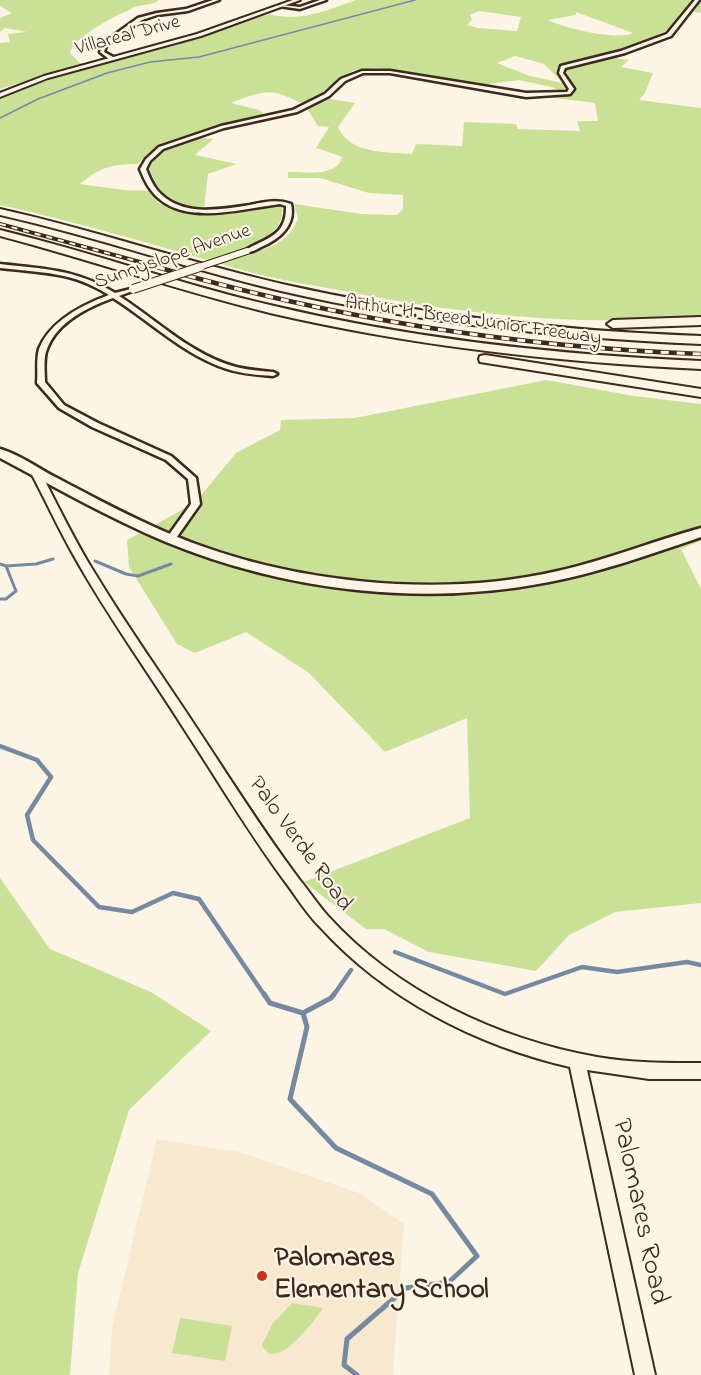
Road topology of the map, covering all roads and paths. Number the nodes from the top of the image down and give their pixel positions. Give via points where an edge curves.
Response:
1 (217, 0) edge
2 (298, 0) edge
3 (324, 0) edge
4 (697, 0) edge
5 (282, 6) junction
6 (111, 58) junction
7 (0, 95) edge
8 (0, 212) edge
9 (0, 233) edge
10 (0, 266) edge
11 (113, 295) junction
12 (352, 302) junction
13 (701, 321) edge
14 (350, 327) junction
15 (701, 340) edge
16 (701, 365) edge
17 (273, 374) dead end
18 (701, 393) edge
19 (0, 453) edge
20 (35, 471) junction
21 (701, 532) edge
22 (171, 539) junction
23 (577, 1061) junction
24 (701, 1071) edge
25 (645, 1375) edge

1 - 6 street via 140,19 104,45 102,52
2 - 5 street, Villareal Drive
3 - 5 street via 300,8
4 - 11 street, Sunnyslope Avenue, bridge via 669,35 563,67 561,73 573,89 568,93 526,94 390,72 362,72 295,111 223,127 157,151 143,169 160,199 168,205 204,211 280,202 289,205 289,219 282,231 266,243
5 - 6 street, Villareal Drive via 164,46
6 - 7 street, Villareal Drive
8 - 12 highway, Arthur H. Breed Junior Freeway via 249,279
9 - 14 highway, Arthur H. Breed Junior Freeway via 214,295
10 - 11 street via 74,276
11 - 17 street via 216,362 243,371
11 - 22 street, Sunnyslope Avenue via 80,311 49,337 39,358 41,380 66,410 167,456 190,475 197,492 194,509
12 - 13 highway via 552,322
12 - 15 highway, Arthur H. Breed Junior Freeway via 526,328
14 - 16 highway, Arthur H. Breed Junior Freeway via 533,353
14 - 18 highway via 381,339 439,351
19 - 20 main road
20 - 22 main road
20 - 23 street, Palo Verde Road via 80,556 277,861 326,924 392,982 448,1016 503,1041
21 - 22 main road via 557,577 454,589 377,588 322,582 240,564
23 - 24 street, Palo Verde Road
23 - 25 street, Palomares Road

